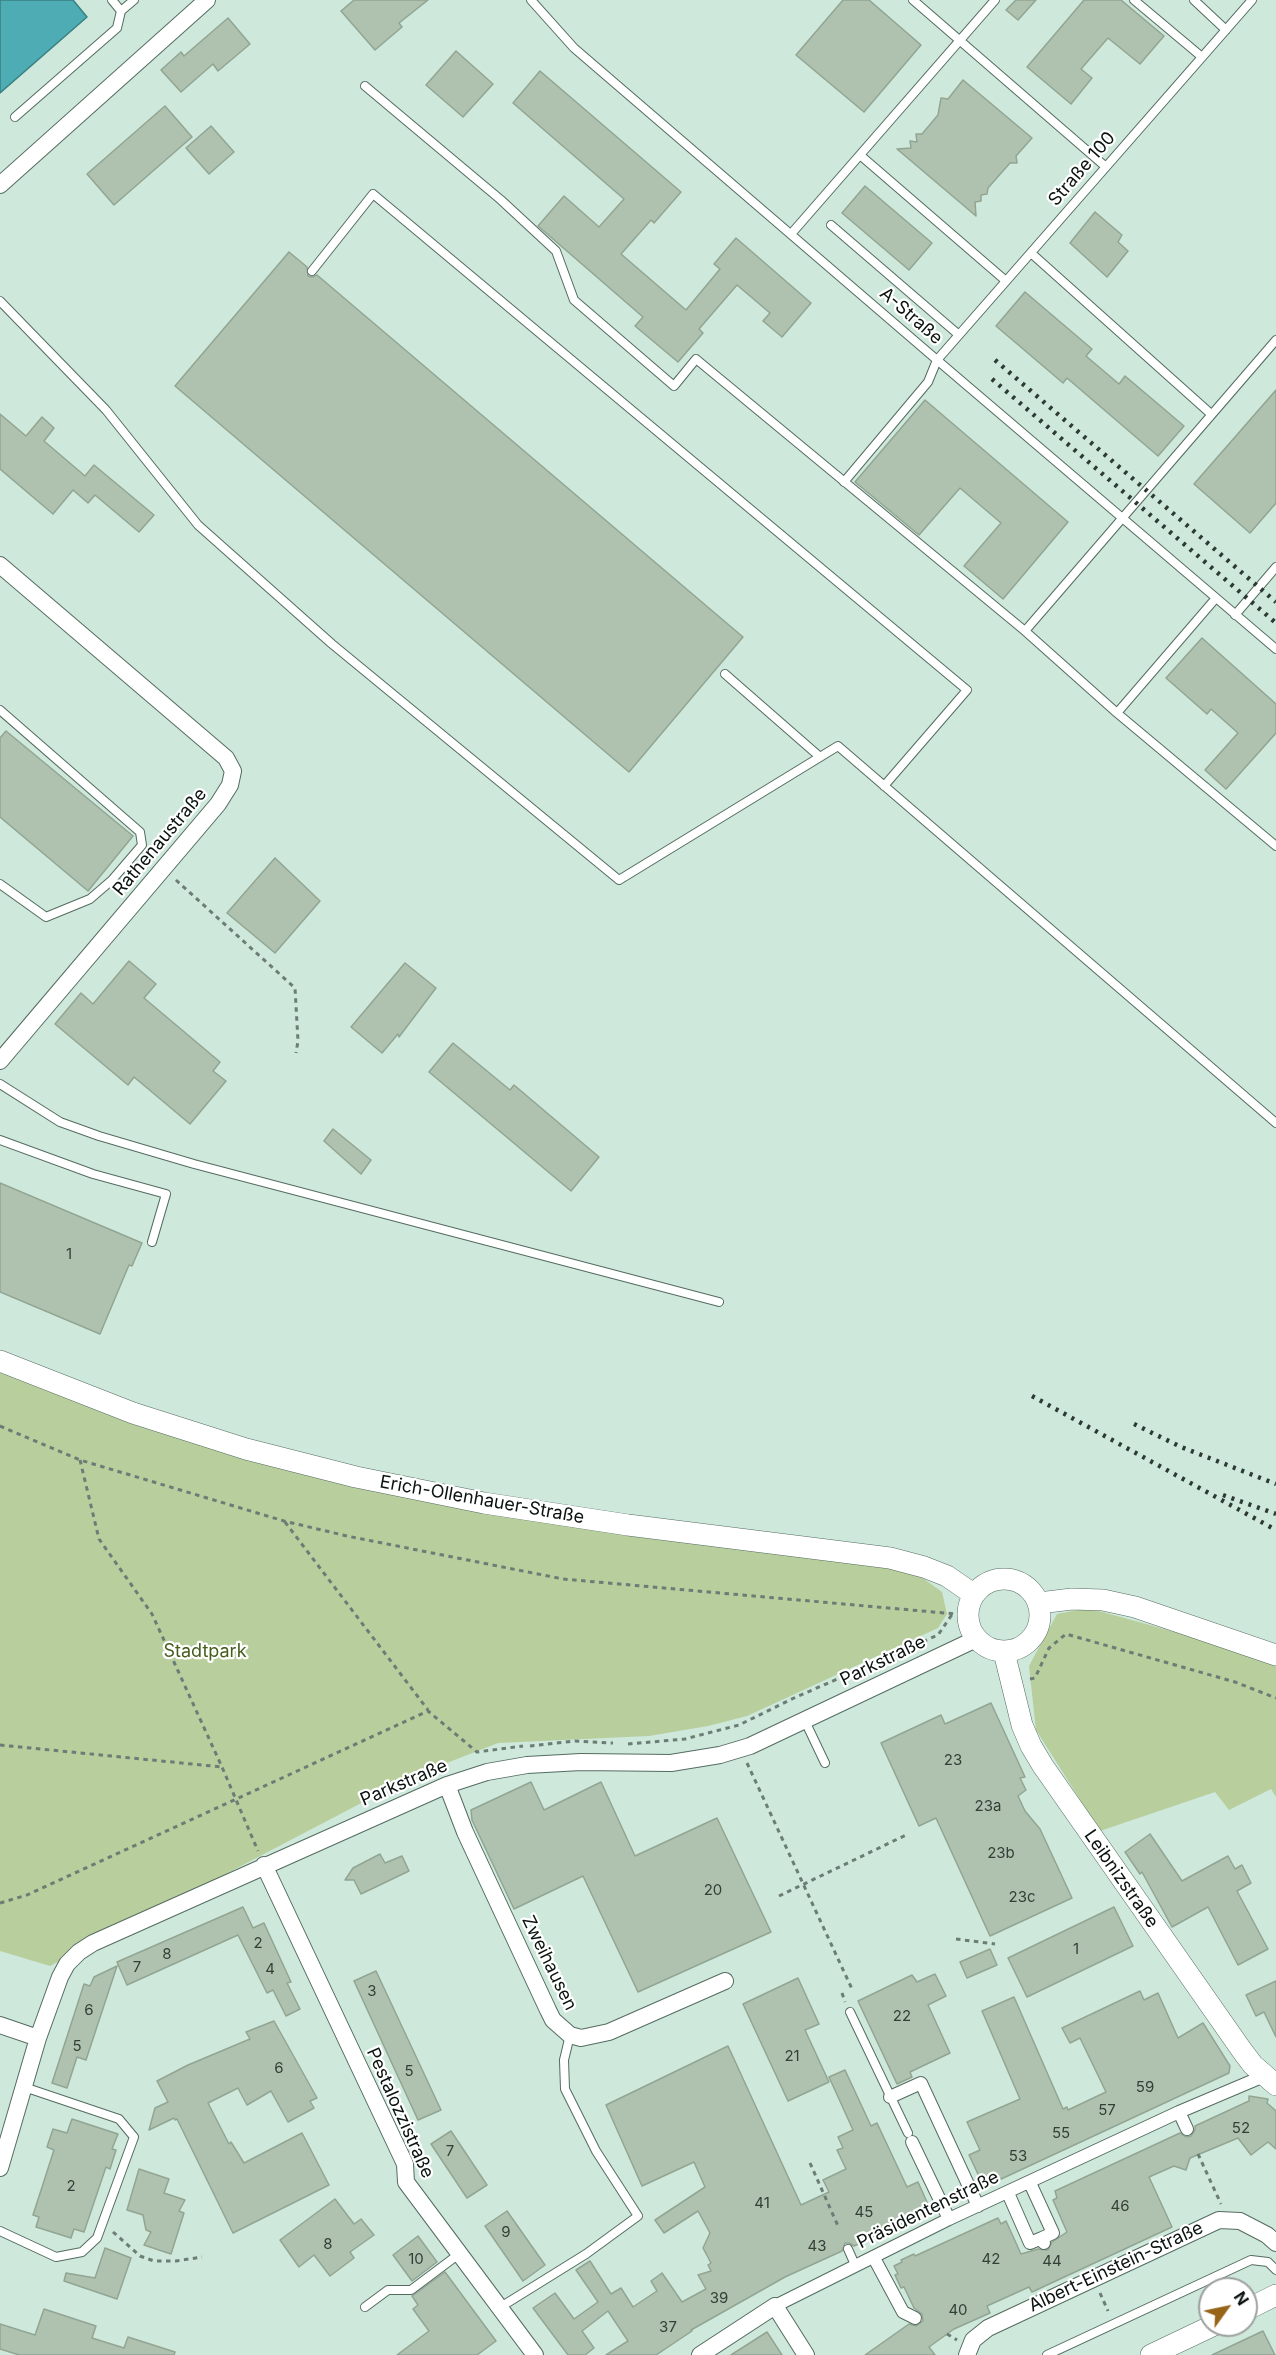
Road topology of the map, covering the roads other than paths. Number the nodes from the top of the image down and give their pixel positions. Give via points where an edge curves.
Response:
1 (112, 0) edge
2 (134, 0) edge
3 (207, 0) edge
4 (531, 0) edge
5 (913, 0) edge
6 (995, 0) edge
7 (1134, 0) edge
8 (1194, 0) edge
9 (1252, 0) edge
10 (122, 11) junction
11 (1226, 30) junction
12 (959, 41) junction
13 (1202, 57) junction
14 (365, 86) dead end
15 (15, 117) dead end
16 (860, 155) junction
17 (1106, 167) junction
18 (0, 185) edge
19 (831, 225) dead end
20 (791, 234) junction
21 (1031, 253) junction
22 (312, 271) dead end
23 (1006, 281) junction
24 (0, 301) edge
25 (959, 335) junction
26 (1276, 340) edge
27 (937, 360) junction
28 (1211, 414) junction
29 (844, 482) junction
30 (1121, 517) junction
31 (0, 565) edge
32 (1276, 567) edge
33 (1216, 598) junction
34 (1235, 615) junction
35 (1025, 631) junction
36 (1276, 649) edge
37 (725, 674) dead end
38 (0, 710) edge
39 (1117, 713) junction
40 (820, 757) junction
41 (884, 786) junction
42 (1276, 846) edge
43 (0, 884) edge
44 (0, 1061) edge
45 (0, 1084) edge
46 (1276, 1122) edge
47 (0, 1140) edge
48 (152, 1242) dead end
49 (719, 1302) dead end
50 (0, 1361) edge
51 (973, 1594) junction
52 (1039, 1603) junction
53 (976, 1639) junction
54 (1004, 1652) junction
55 (1276, 1655) edge
56 (805, 1721) junction
57 (825, 1763) dead end
58 (447, 1785) junction
59 (264, 1865) junction
60 (725, 1981) dead end
61 (850, 2012) dead end
62 (0, 2025) edge
63 (570, 2035) junction
64 (38, 2038) junction
65 (1272, 2077) edge
66 (24, 2087) junction
67 (890, 2097) junction
68 (1179, 2112) junction
69 (1187, 2129) dead end
70 (910, 2138) joint
71 (0, 2168) edge
72 (1030, 2183) junction
73 (1008, 2193) junction
74 (978, 2206) junction
75 (949, 2219) junction
76 (0, 2231) edge
77 (1276, 2243) edge
78 (848, 2249) dead end
79 (459, 2254) junction
80 (874, 2258) junction
81 (856, 2266) junction
82 (1276, 2270) edge
83 (1276, 2295) edge
84 (1258, 2304) edge
85 (776, 2306) junction
86 (365, 2307) dead end
87 (500, 2308) junction
88 (915, 2318) dead end
89 (1198, 2333) edge
90 (535, 2355) edge
91 (700, 2355) edge
92 (806, 2355) edge
93 (967, 2355) edge
94 (1047, 2355) edge
95 (1151, 2355) edge

1 - 10 lane
2 - 10 lane
3 - 18 street
4 - 20 lane, A-Straße via 574,48
5 - 12 lane
6 - 12 lane
7 - 13 lane
8 - 11 lane
9 - 11 lane, Straße 100
10 - 15 lane via 117,27
11 - 13 lane, Straße 100
12 - 16 lane
12 - 17 lane
13 - 17 lane, Straße 100
14 - 29 lane via 556,251 574,300 674,386 696,359
16 - 20 lane
16 - 23 lane
17 - 21 lane, Straße 100
19 - 25 lane
20 - 27 lane, A-Straße
21 - 23 lane, Straße 100
21 - 28 lane
22 - 41 lane via 373,194 967,690
23 - 25 lane, Straße 100
24 - 40 lane via 106,410 198,525 332,644 619,880
25 - 27 lane, Straße 100
26 - 28 lane
27 - 29 lane, Straße 100 via 928,382
27 - 30 lane, A-Straße
28 - 30 lane
29 - 35 lane
30 - 33 lane, A-Straße
30 - 35 lane
31 - 44 street, Rathenaustraße via 226,758 232,777 218,804
32 - 34 lane
33 - 34 lane, A-Straße
33 - 39 lane
34 - 36 lane, A-Straße
35 - 39 lane
37 - 40 lane
38 - 43 lane via 140,831 142,845 90,899 46,917
39 - 42 lane
40 - 41 lane via 837,746
41 - 46 lane
45 - 49 lane via 60,1122 99,1136
47 - 48 lane via 93,1174 166,1194
50 - 51 street, Erich-Ollenhauer-Straße via 133,1413 246,1449 356,1477 484,1503 628,1525 890,1558 947,1576
51 - 52 street via 989,1582 1009,1578 1022,1582
51 - 53 street via 967,1615
52 - 54 street via 1041,1617 1029,1642
52 - 55 street via 1072,1599 1135,1606
53 - 54 street via 988,1648
53 - 56 street, Parkstraße
54 - 65 street, Leibnizstraße via 1022,1725 1043,1766 1239,2047
56 - 57 lane
56 - 58 street, Parkstraße via 720,1755 671,1762 527,1765
58 - 59 street, Parkstraße
58 - 63 street, Zweihausen via 548,2010
59 - 64 street, Parkstraße via 79,1952 60,1977
59 - 79 street, Pestalozzistraße via 405,2163 406,2182
60 - 63 street, Zweihausen via 609,2032 581,2038
61 - 67 lane
62 - 64 street
63 - 87 lane via 564,2060 566,2089 596,2151 638,2216
64 - 66 street, Parkstraße
65 - 68 street, Präsidentenstraße
66 - 71 street, Parkstraße
66 - 76 lane via 119,2119 134,2137 97,2238 82,2252 56,2257
67 - 70 lane
67 - 74 street via 921,2083
68 - 69 street
68 - 72 street, Präsidentenstraße
70 - 75 street
72 - 73 street, Präsidentenstraße
72 - 73 street via 1053,2233 1043,2240 1030,2243
73 - 74 street, Präsidentenstraße
74 - 75 street, Präsidentenstraße
75 - 80 street, Präsidentenstraße
77 - 93 street, Albert-Einstein-Straße via 1240,2221 1210,2223 988,2328 973,2340
78 - 81 lane
79 - 86 lane via 411,2290 388,2290
79 - 87 street, Pestalozzistraße
80 - 81 street, Präsidentenstraße
80 - 88 street via 903,2312
81 - 85 street, Präsidentenstraße
82 - 94 lane via 1268,2262 1251,2260
83 - 84 street
85 - 91 street, Präsidentenstraße
85 - 92 street
87 - 90 street, Pestalozzistraße
89 - 95 street

